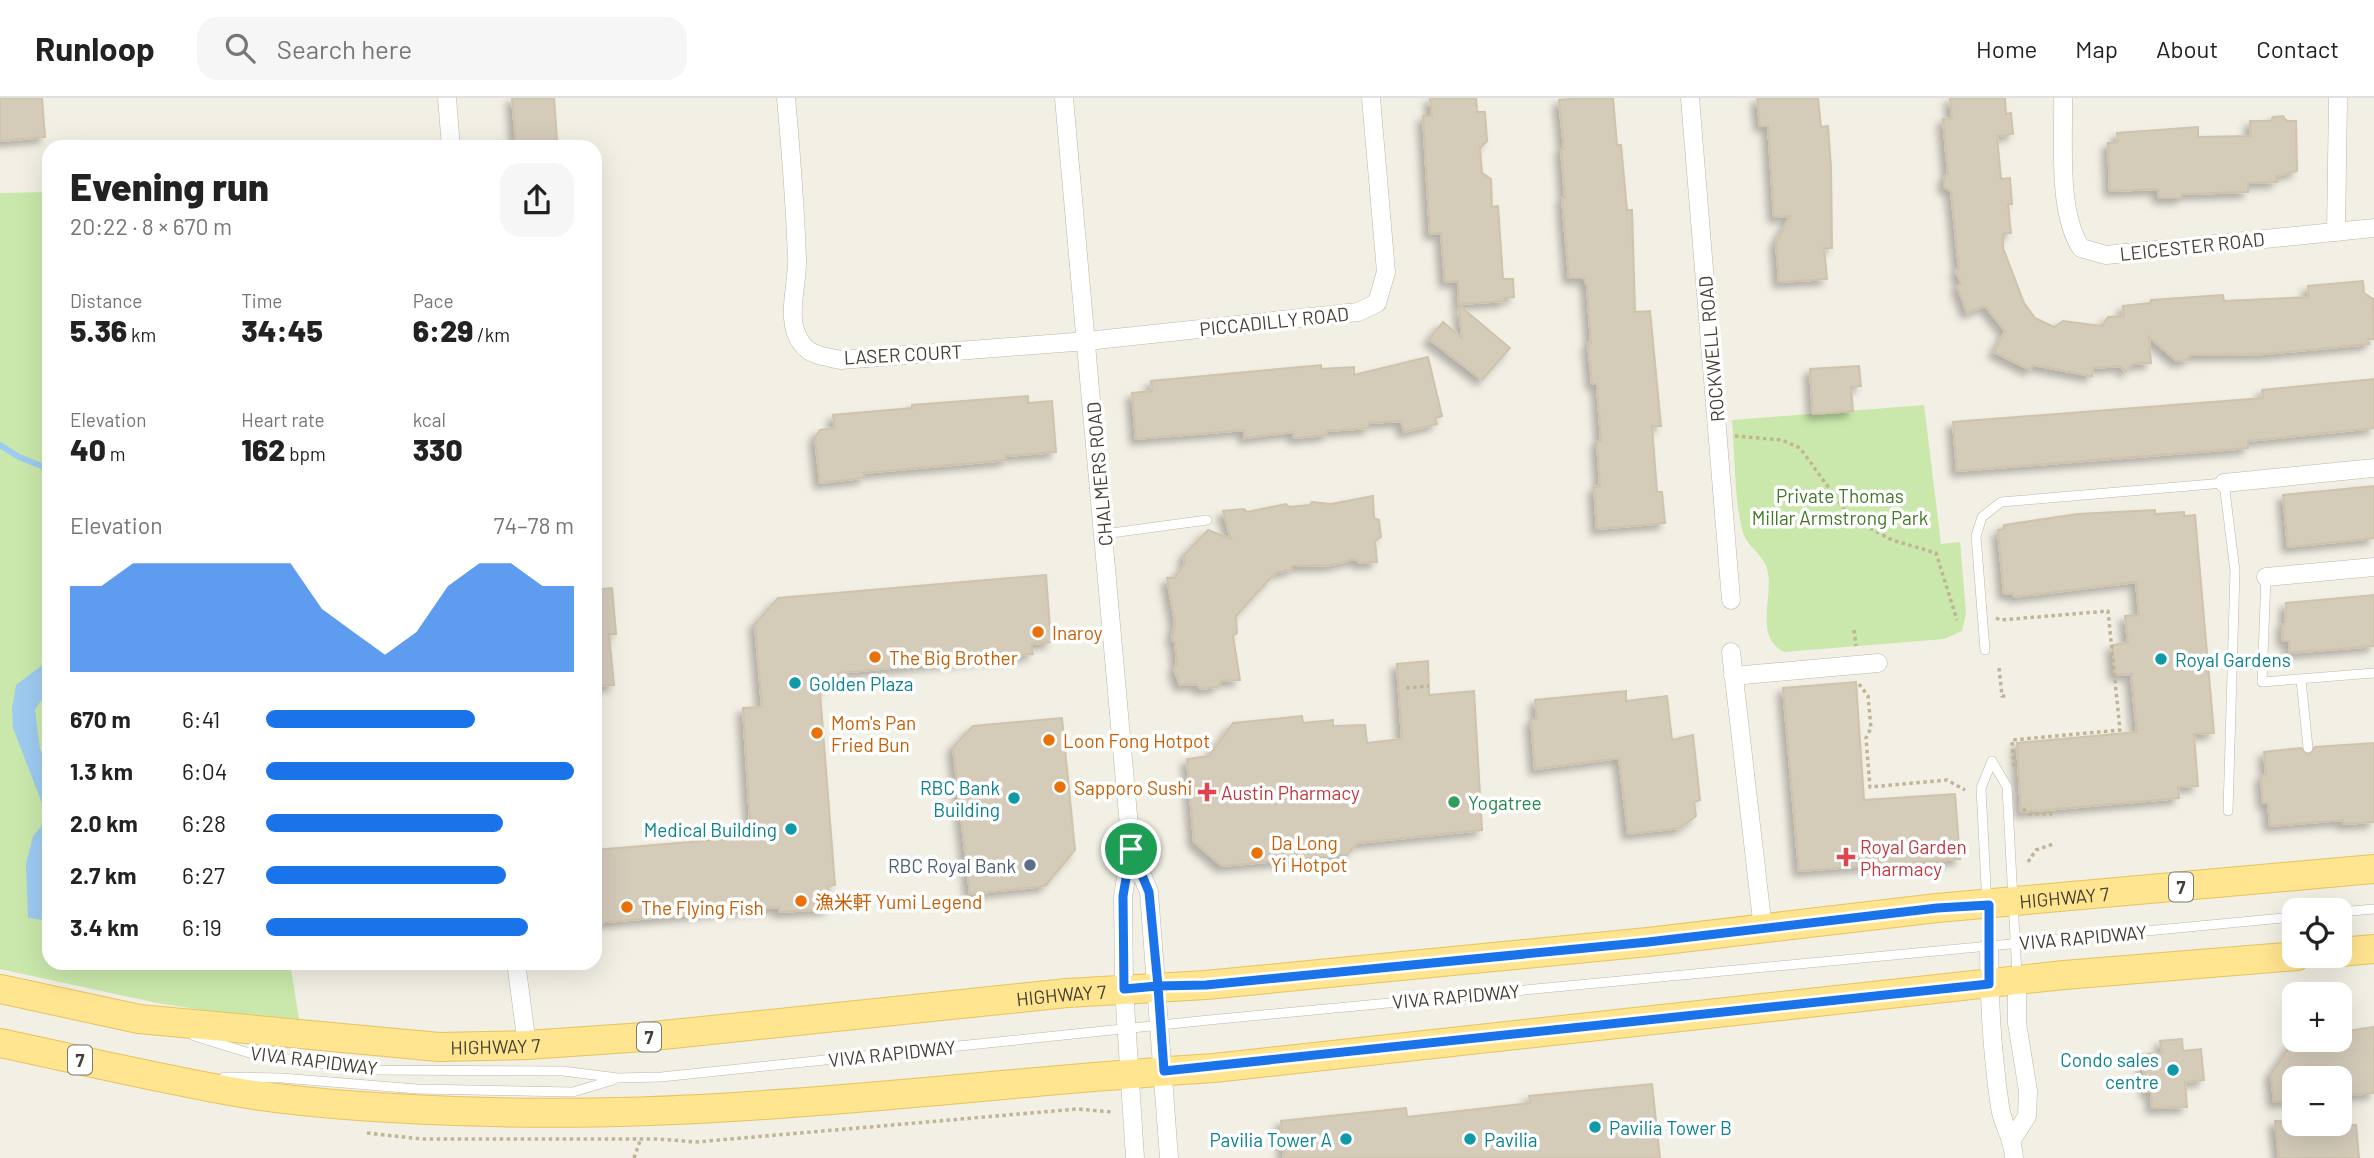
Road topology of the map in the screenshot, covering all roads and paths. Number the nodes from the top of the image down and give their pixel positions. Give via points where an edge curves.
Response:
1 (447, 98) edge
2 (786, 98) edge
3 (1064, 98) edge
4 (1371, 98) edge
5 (1690, 98) edge
6 (2063, 98) edge
7 (2338, 98) edge
8 (450, 140) edge
9 (2374, 228) edge
10 (2336, 232) junction
11 (1087, 341) junction
12 (1719, 436) junction
13 (2374, 468) edge
14 (2224, 483) junction
15 (1207, 520) dead end
16 (1104, 534) junction
17 (2374, 567) edge
18 (2266, 577) joint
19 (1731, 600) dead end
20 (1994, 617) dead end
21 (1957, 620) dead end
22 (1854, 630) dead end
23 (1985, 650) dead end
24 (1856, 651) dead end
25 (1731, 652) dead end
26 (1878, 663) dead end
27 (1999, 668) dead end
28 (2374, 673) edge
29 (1733, 676) junction
30 (2301, 680) junction
31 (1859, 683) dead end
32 (1429, 686) dead end
33 (1406, 688) dead end
34 (2008, 696) dead end
35 (2012, 740) dead end
36 (2308, 748) dead end
37 (1969, 797) dead end
38 (2228, 811) dead end
39 (2053, 844) dead end
40 (1131, 849) junction
41 (2027, 867) dead end
42 (2374, 869) edge
43 (2002, 904) junction
44 (2374, 909) edge
45 (2352, 911) edge
46 (2282, 917) edge
47 (1763, 929) junction
48 (2018, 943) junction
49 (1989, 946) junction
50 (2374, 948) edge
51 (2352, 951) edge
52 (2282, 957) edge
53 (517, 970) edge
54 (2017, 980) junction
55 (1989, 984) junction
56 (1158, 986) junction
57 (0, 989) edge
58 (1124, 989) junction
59 (139, 1019) junction
60 (1161, 1025) junction
61 (1128, 1029) junction
62 (0, 1043) edge
63 (527, 1045) junction
64 (1164, 1071) junction
65 (1128, 1072) junction
66 (160, 1077) junction
67 (618, 1078) junction
68 (1115, 1112) dead end
69 (2013, 1138) junction
70 (658, 1139) dead end
71 (640, 1141) dead end
72 (634, 1158) edge
73 (1135, 1158) edge
74 (1169, 1158) edge
75 (2014, 1158) edge

1 - 8 street
2 - 11 street, LASER COURT via 797,264 793,299 802,344 816,354 841,360
3 - 11 street, CHALMERS ROAD
4 - 11 street, PICCADILLY ROAD via 1386,272 1377,303 1358,312 1314,318
5 - 12 street, ROCKWELL ROAD
6 - 10 street, LEICESTER ROAD via 2068,216 2081,248 2106,255
7 - 10 street
9 - 10 street, LEICESTER ROAD
11 - 16 street, CHALMERS ROAD
12 - 19 street, ROCKWELL ROAD
12 - 21 path via 1756,436 1800,448 1850,517 1884,537 1936,554
13 - 14 street
14 - 23 lane via 2001,502 1982,517 1976,536
14 - 38 lane via 2235,571
15 - 16 lane
16 - 40 street, CHALMERS ROAD
17 - 18 street
18 - 30 lane via 2262,682
20 - 35 path via 2108,611 2120,730
22 - 24 path
25 - 29 street
26 - 29 street
27 - 34 path via 2002,696
28 - 30 lane
29 - 47 street
30 - 36 lane
31 - 37 path via 1868,696 1870,788 1947,780 1960,785
32 - 33 path
39 - 41 path via 2036,850
40 - 56 street, CHALMERS ROAD via 1149,892
40 - 58 street, CHALMERS ROAD via 1123,896
42 - 43 main road, HIGHWAY 7 / 7
43 - 43 lane via 2007,786 1992,761 1981,788
43 - 47 main road, HIGHWAY 7 / 7
43 - 48 lane
43 - 49 lane
44 - 45 lane
46 - 48 lane, VIVA RAPIDWAY
47 - 56 main road, HIGHWAY 7 / 7 via 1206,985
48 - 49 lane, VIVA RAPIDWAY
48 - 54 lane
49 - 55 street
49 - 60 lane, VIVA RAPIDWAY
50 - 51 main road
52 - 54 main road, 7
53 - 63 street
54 - 55 main road, 7
54 - 69 street via 2017,1023 2028,1091 2027,1116
55 - 64 main road, 7
55 - 69 street via 2002,1120
56 - 58 main road, HIGHWAY 7 / 7
56 - 60 street, CHALMERS ROAD
57 - 59 main road, HIGHWAY 7 / 7
58 - 61 street, CHALMERS ROAD
58 - 63 main road, HIGHWAY 7 / 7
59 - 63 main road, HIGHWAY 7 / 7 via 439,1047
59 - 67 lane, VIVA RAPIDWAY via 256,1055 373,1070 563,1071
60 - 61 lane, VIVA RAPIDWAY
60 - 64 street, CHALMERS ROAD
61 - 65 street, CHALMERS ROAD
61 - 67 lane, VIVA RAPIDWAY
62 - 66 main road, 7
64 - 65 main road, 7
64 - 74 street, CHALMERS ROAD
65 - 66 main road, 7 via 713,1109 586,1112 378,1107 242,1093
65 - 73 street, CHALMERS ROAD
66 - 67 lane, VIVA RAPIDWAY via 282,1078 417,1089 573,1093
68 - 70 path via 1077,1109 696,1142
69 - 75 street
71 - 72 path

